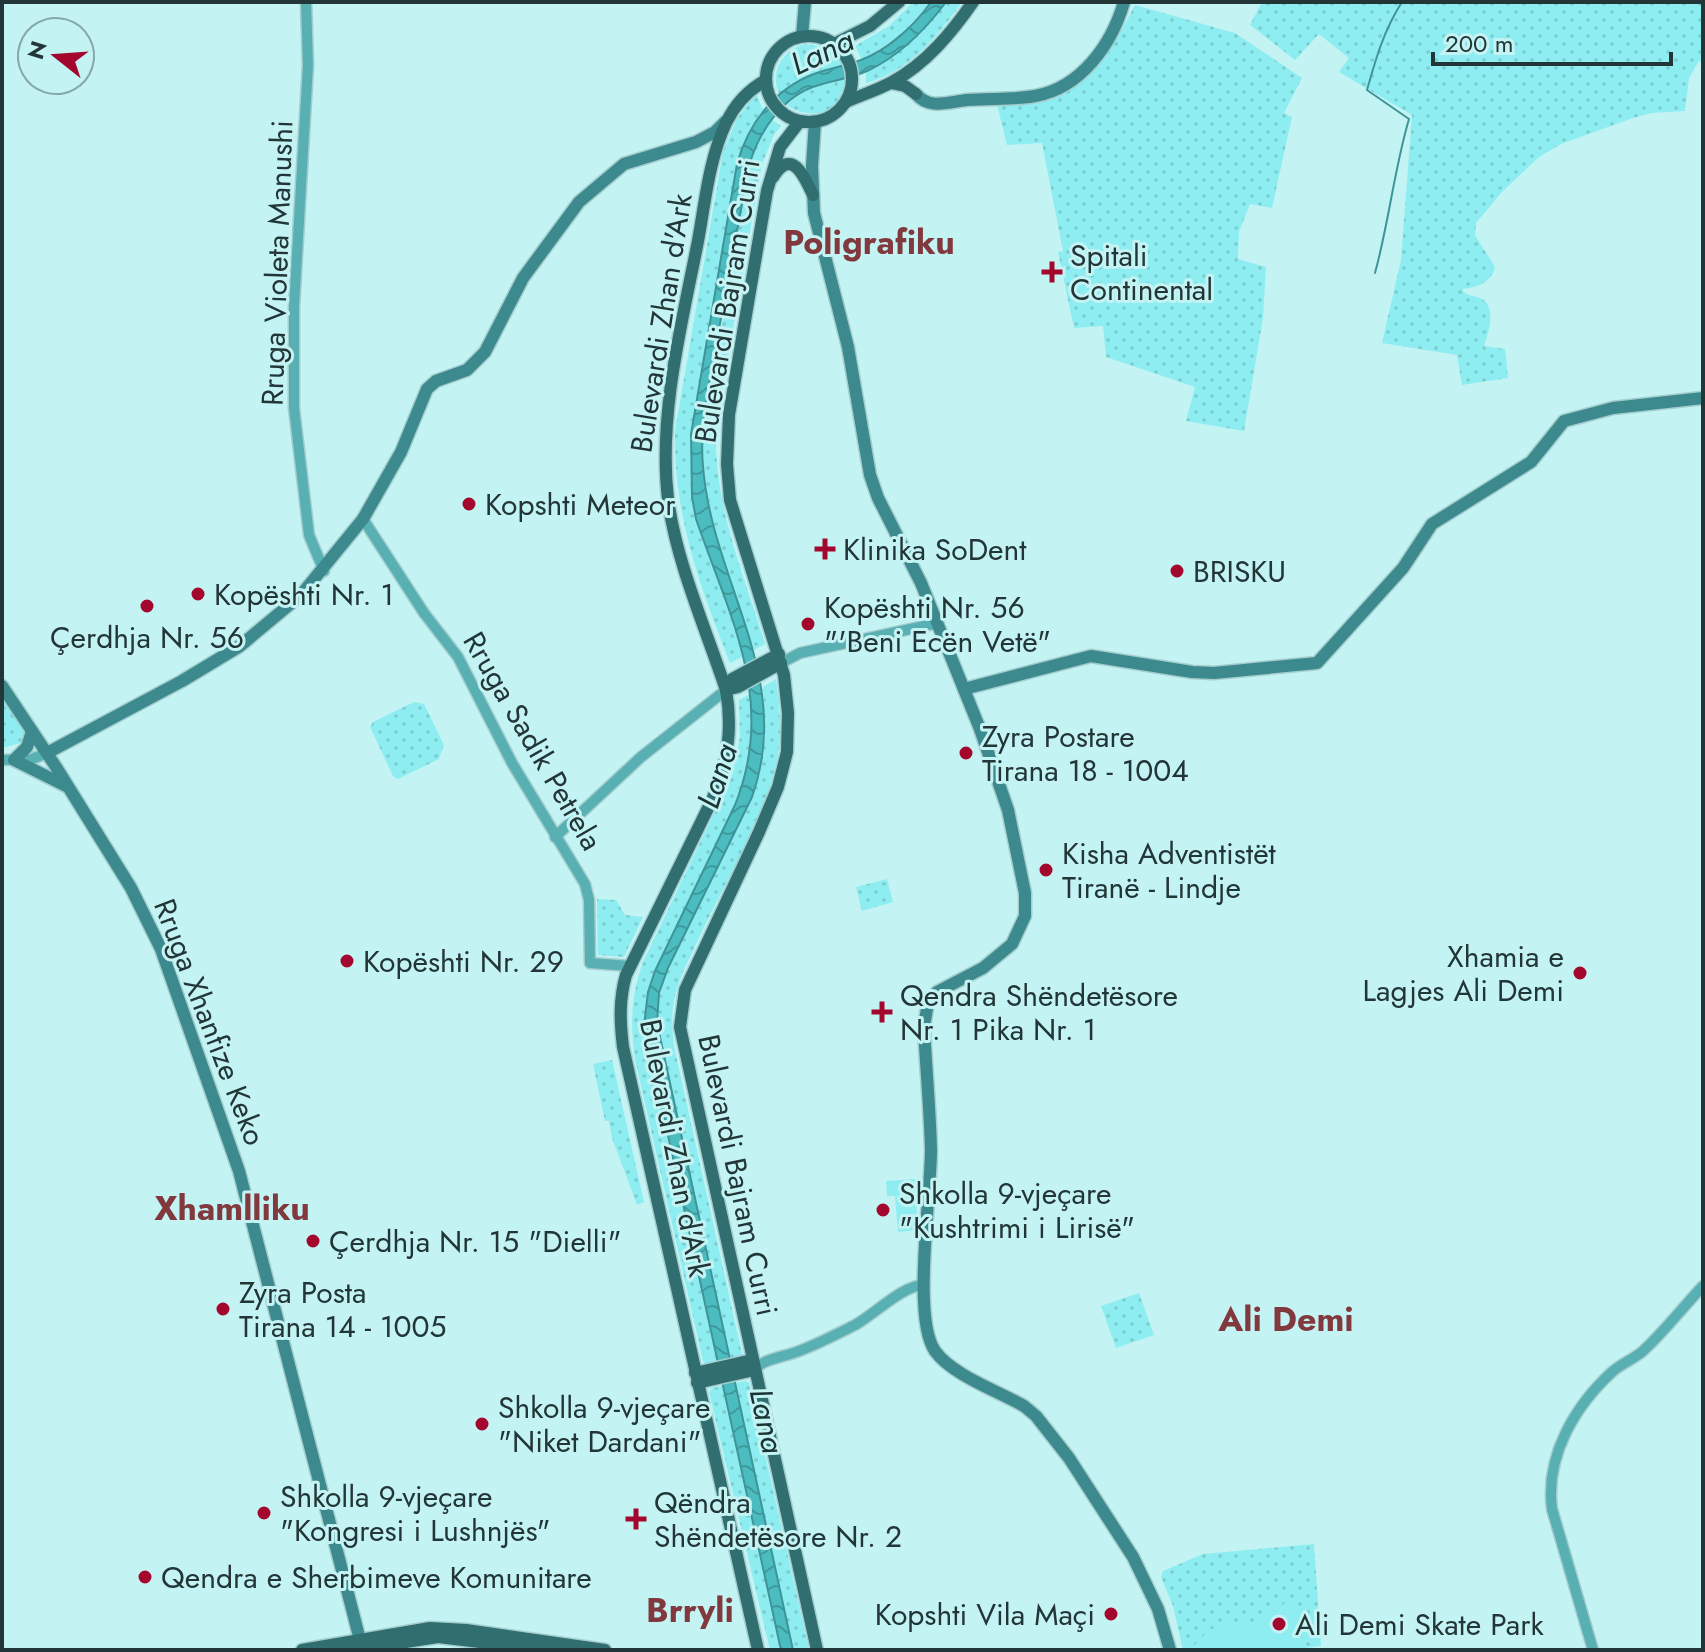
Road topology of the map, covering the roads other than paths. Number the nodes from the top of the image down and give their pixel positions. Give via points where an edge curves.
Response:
1 (306, 2) edge
2 (805, 2) edge
3 (899, 2) edge
4 (973, 2) edge
5 (1124, 2) edge
6 (802, 36) junction
7 (834, 44) junction
8 (915, 66) junction
9 (766, 80) junction
10 (891, 83) junction
11 (916, 94) junction
12 (846, 102) junction
13 (794, 119) junction
14 (727, 120) junction
15 (815, 122) junction
16 (696, 142) junction
17 (714, 165) junction
18 (767, 191) junction
19 (813, 195) junction
20 (1703, 398) edge
21 (363, 519) junction
22 (324, 571) junction
23 (938, 623) junction
24 (775, 661) junction
25 (733, 685) junction
26 (2, 686) edge
27 (964, 689) junction
28 (32, 731) junction
29 (47, 753) junction
30 (8, 760) edge
31 (70, 788) junction
32 (555, 837) junction
33 (630, 966) junction
34 (924, 1285) junction
35 (1703, 1286) edge
36 (751, 1366) junction
37 (702, 1377) junction
38 (360, 1647) edge
39 (302, 1650) edge
40 (546, 1650) edge
41 (605, 1650) edge
42 (758, 1650) edge
43 (817, 1650) edge
44 (1170, 1650) edge
45 (1593, 1650) edge

1 - 22 street, Rruga Violeta Manushi via 294,408 309,535
2 - 6 main road
3 - 7 main road via 870,26
4 - 8 main road
5 - 11 main road via 1094,61 1052,91 935,104
6 - 7 main road
6 - 9 main road via 776,51
7 - 12 main road via 852,70
8 - 10 main road
8 - 11 main road
9 - 13 main road via 778,110
9 - 14 main road, Bulevardi Zhan d'Ark via 748,90
10 - 11 main road
10 - 12 main road
12 - 15 main road
13 - 15 main road
13 - 18 main road, Bulevardi Bajram Curri
14 - 16 main road
14 - 17 main road, Bulevardi Zhan d'Ark
15 - 19 main road
16 - 17 main road via 708,149
16 - 21 main road via 624,164 579,202 523,278 480,359 427,389 401,452
17 - 25 main road, Bulevardi Zhan d'Ark via 669,402 665,470 674,533
18 - 19 main road via 778,170 790,164 801,169
18 - 24 main road, Bulevardi Bajram Curri via 729,415 727,464 730,500
19 - 23 main road via 870,475
20 - 27 main road via 1613,408 1564,421 1516,474 1432,524 1403,568 1317,663 1214,673 1091,656
21 - 22 main road
21 - 32 street, Rruga Sadik Petrela via 458,657
22 - 29 main road via 240,646
23 - 24 street
23 - 27 main road
24 - 25 main road
24 - 36 main road, Bulevardi Bajram Curri via 788,713 784,771 685,990 680,1027
25 - 32 street via 641,757
25 - 33 main road, Bulevardi Zhan d'Ark via 720,782
26 - 28 main road, Rruga Xhanfize Keko
27 - 34 main road via 1012,825 1026,908 1020,931 999,957 928,1002 931,1165
28 - 29 main road, Rruga Xhanfize Keko
28 - 30 main road via 27,747
29 - 30 street
29 - 31 main road, Rruga Xhanfize Keko
30 - 31 main road
31 - 38 main road, Rruga Xhanfize Keko via 154,932 233,1151
32 - 33 street, Rruga Sadik Petrela via 589,895 590,963
33 - 37 main road, Bulevardi Zhan d'Ark via 620,1006 623,1047
34 - 36 street via 910,1288 835,1335
34 - 44 main road via 925,1327 937,1354 1036,1416 1133,1557 1158,1609
35 - 45 street via 1644,1350 1586,1398 1559,1452 1552,1509
36 - 37 main road
36 - 43 main road, Bulevardi Bajram Curri
37 - 42 main road, Bulevardi Zhan d'Ark
38 - 39 main road
38 - 40 main road via 450,1637
38 - 41 main road via 414,1630 452,1629

